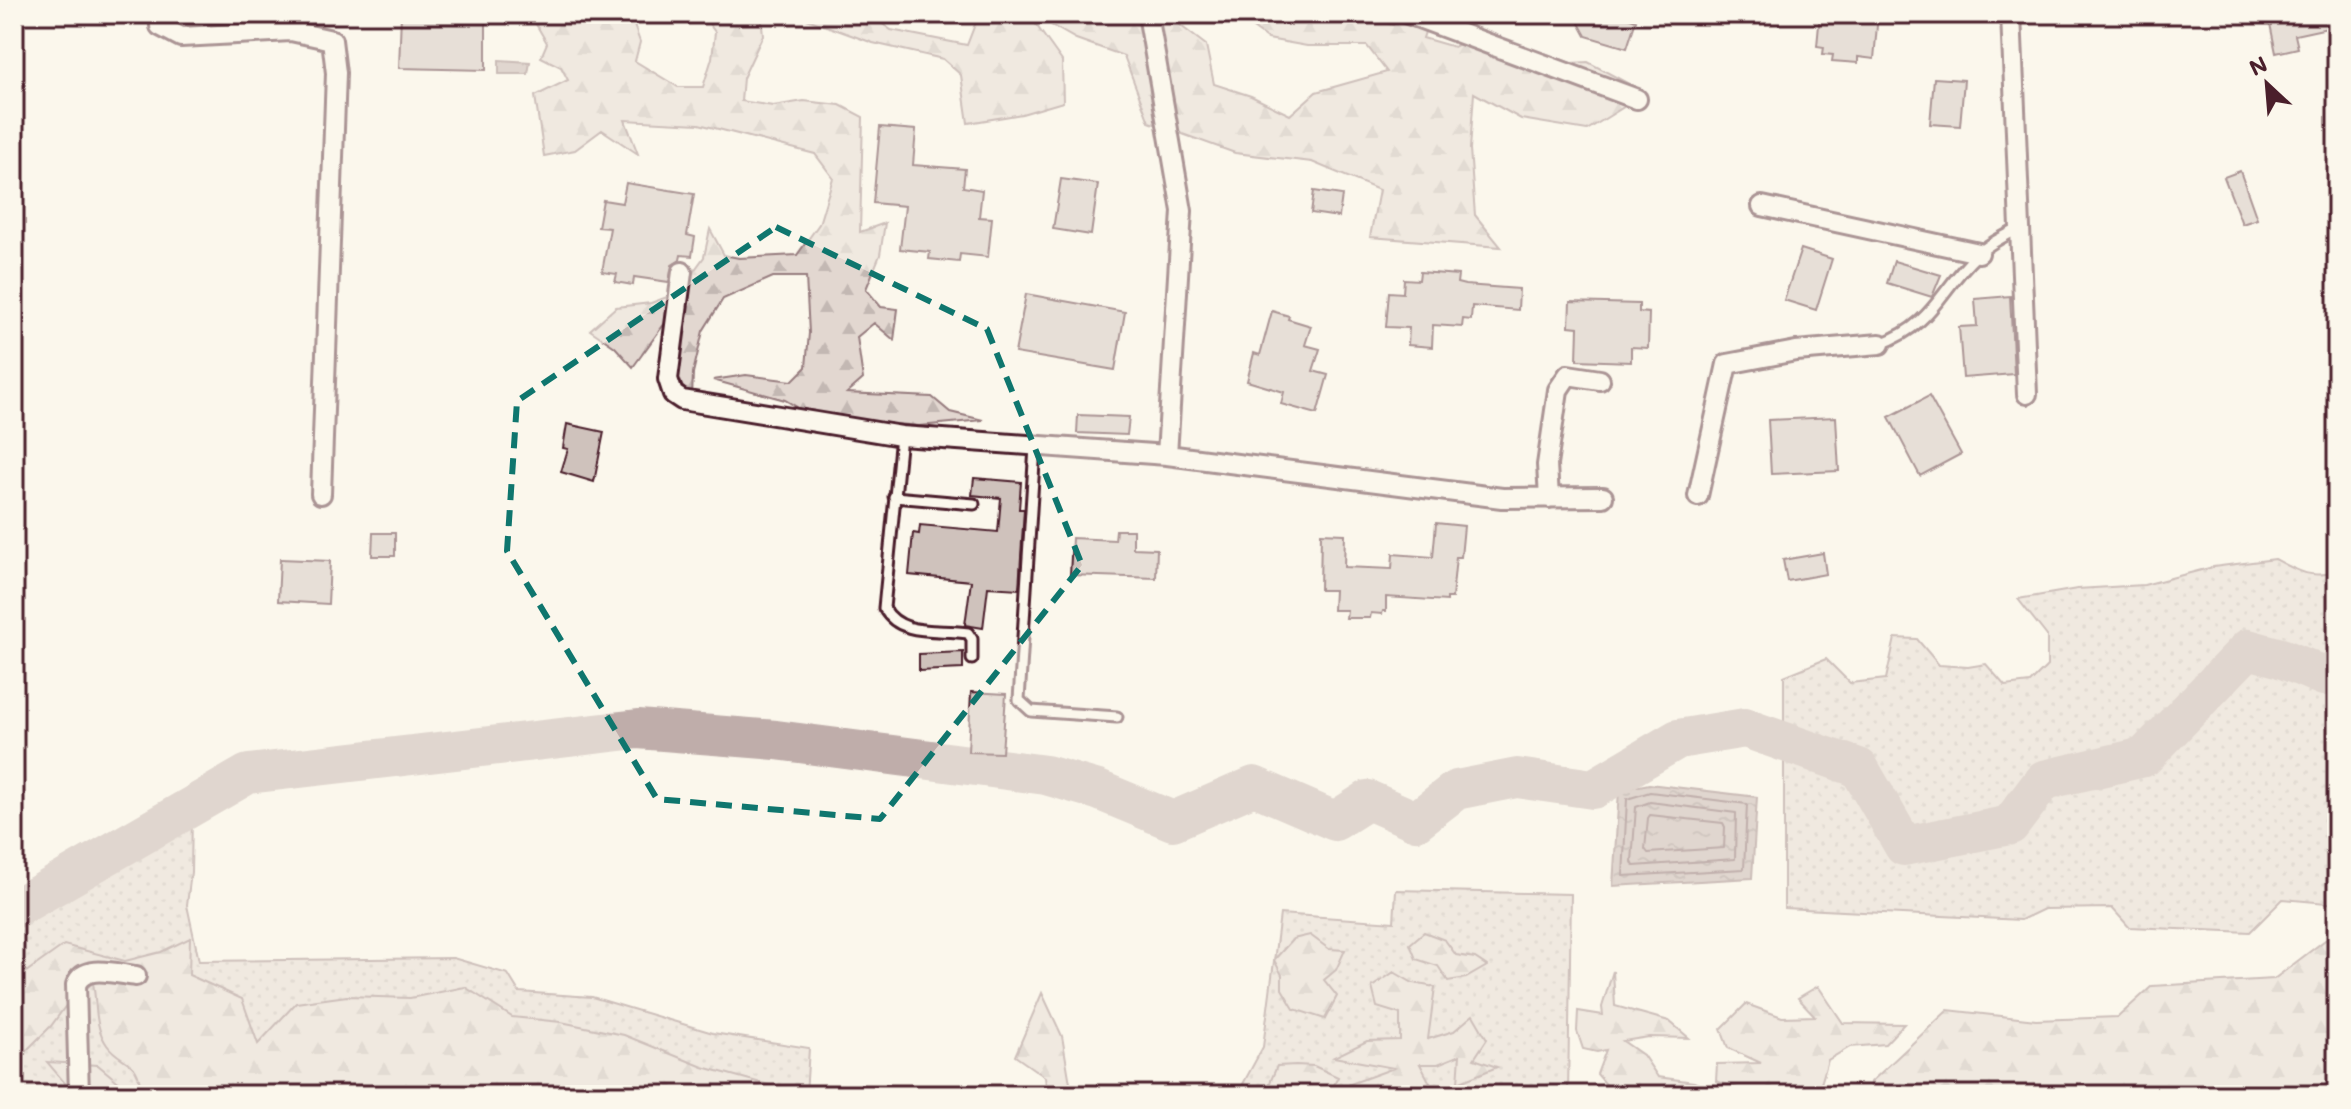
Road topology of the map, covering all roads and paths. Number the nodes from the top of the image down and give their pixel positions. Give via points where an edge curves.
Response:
1 (160, 14) edge
2 (1148, 14) edge
3 (1408, 14) edge
4 (2011, 14) edge
5 (1637, 99) dead end
6 (1762, 206) dead end
7 (2020, 228) junction
8 (1979, 253) junction
9 (682, 272) dead end
10 (1880, 344) joint
11 (1600, 380) dead end
12 (2027, 394) dead end
13 (901, 436) junction
14 (1035, 447) junction
15 (1167, 455) junction
16 (321, 494) dead end
17 (1698, 496) dead end
18 (894, 497) junction
19 (1603, 497) dead end
20 (1549, 498) junction
21 (974, 504) dead end
22 (972, 659) dead end
23 (1117, 717) dead end
24 (136, 976) dead end
25 (79, 1095) edge

1 - 16 street via 160,26 181,37 291,31 332,40 336,73
2 - 15 street via 1182,211
3 - 5 street
4 - 7 street
6 - 8 street
7 - 8 lane
7 - 12 street
8 - 10 lane via 1917,326
9 - 13 street via 668,379 673,394 682,400
10 - 17 street via 1727,364
11 - 20 street via 1568,375 1558,390 1547,465
13 - 14 street
13 - 18 lane
14 - 15 street
14 - 23 lane via 1019,700 1031,711
15 - 20 street via 1502,498
18 - 21 lane
18 - 22 lane via 884,608 897,624 968,633
19 - 20 street
24 - 25 street via 88,971 78,978

